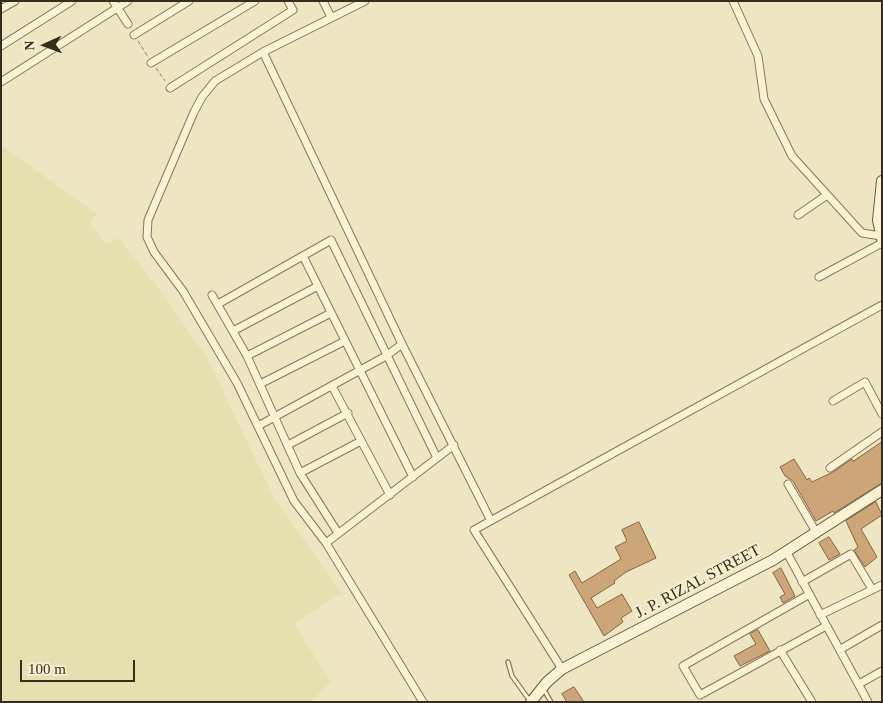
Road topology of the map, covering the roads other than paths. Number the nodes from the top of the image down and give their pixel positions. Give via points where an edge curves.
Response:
1 (15, 1) edge
2 (72, 1) edge
3 (113, 1) edge
4 (128, 1) edge
5 (189, 1) edge
6 (254, 1) edge
7 (288, 1) edge
8 (323, 1) edge
9 (365, 1) edge
10 (732, 1) edge
11 (117, 8) junction
12 (1, 9) edge
13 (331, 17) junction
14 (128, 24) dead end
15 (134, 35) dead end
16 (1, 46) edge
17 (263, 52) junction
18 (152, 63) dead end
19 (1, 82) edge
20 (170, 88) dead end
21 (882, 182) edge
22 (827, 195) junction
23 (798, 215) dead end
24 (881, 239) edge
25 (303, 256) junction
26 (819, 277) dead end
27 (318, 286) junction
28 (212, 295) dead end
29 (218, 304) junction
30 (882, 305) edge
31 (331, 313) junction
32 (233, 331) junction
33 (345, 341) junction
34 (402, 344) junction
35 (247, 356) junction
36 (386, 356) junction
37 (360, 371) junction
38 (260, 384) junction
39 (332, 386) junction
40 (833, 401) dead end
41 (348, 413) junction
42 (882, 414) edge
43 (275, 417) junction
44 (258, 426) junction
45 (882, 432) edge
46 (361, 441) junction
47 (288, 445) junction
48 (454, 445) junction
49 (437, 458) junction
50 (830, 468) dead end
51 (300, 473) junction
52 (413, 477) junction
53 (788, 484) dead end
54 (882, 490) edge
55 (390, 495) junction
56 (490, 519) junction
57 (816, 532) junction
58 (338, 533) junction
59 (326, 543) junction
60 (786, 552) junction
61 (802, 582) junction
62 (882, 585) edge
63 (872, 589) junction
64 (808, 595) junction
65 (820, 615) junction
66 (882, 625) edge
67 (826, 626) junction
68 (841, 649) junction
69 (780, 650) junction
70 (508, 662) dead end
71 (562, 669) junction
72 (882, 671) edge
73 (859, 684) junction
74 (542, 688) junction
75 (423, 702) edge
76 (531, 702) edge
77 (551, 702) edge
78 (812, 702) edge
79 (868, 702) edge

1 - 12 street
2 - 16 street
3 - 11 street
4 - 11 street
5 - 15 street
6 - 18 street
7 - 20 street via 292,10
8 - 13 street
9 - 13 street
10 - 22 street via 758,56 768,107 792,156
11 - 14 street
11 - 19 street
13 - 17 street
17 - 34 street
17 - 44 street via 216,81 202,97 148,220 147,237 183,291
21 - 24 main road via 878,211
22 - 23 street
22 - 24 street via 862,233
24 - 26 street
25 - 27 street
25 - 29 street
25 - 36 street via 331,240
27 - 31 street
27 - 32 street
28 - 29 street
29 - 32 street
30 - 56 street
31 - 33 street
31 - 35 street
32 - 35 street
33 - 37 street
33 - 38 street
34 - 36 street
34 - 48 street
35 - 38 street
36 - 37 street
36 - 49 street
37 - 39 street
37 - 52 street
38 - 43 street
39 - 41 street
39 - 43 street
40 - 42 street via 865,382
41 - 46 street
41 - 47 street
43 - 44 street
43 - 47 street
44 - 59 street via 294,501
45 - 50 street
46 - 51 street
46 - 55 street
47 - 51 street
48 - 49 street
48 - 56 street
49 - 52 street
51 - 58 street
52 - 55 street
53 - 57 street
54 - 57 main road, J. P. RIZAL STREET
55 - 58 street
56 - 71 street via 474,530
57 - 60 main road, J. P. RIZAL STREET
58 - 59 street
59 - 75 street
60 - 61 street
60 - 71 main road, J. P. RIZAL STREET
61 - 63 street via 851,554
61 - 64 street
62 - 63 street
63 - 65 street
64 - 65 street
64 - 69 street via 683,666 700,694
65 - 67 street
66 - 68 street
67 - 68 street
67 - 69 street
68 - 73 street
69 - 78 street
70 - 76 lane via 522,694
71 - 74 main road, J. P. RIZAL STREET
72 - 73 street
73 - 79 street
74 - 76 main road, J. P. RIZAL STREET
74 - 77 lane

